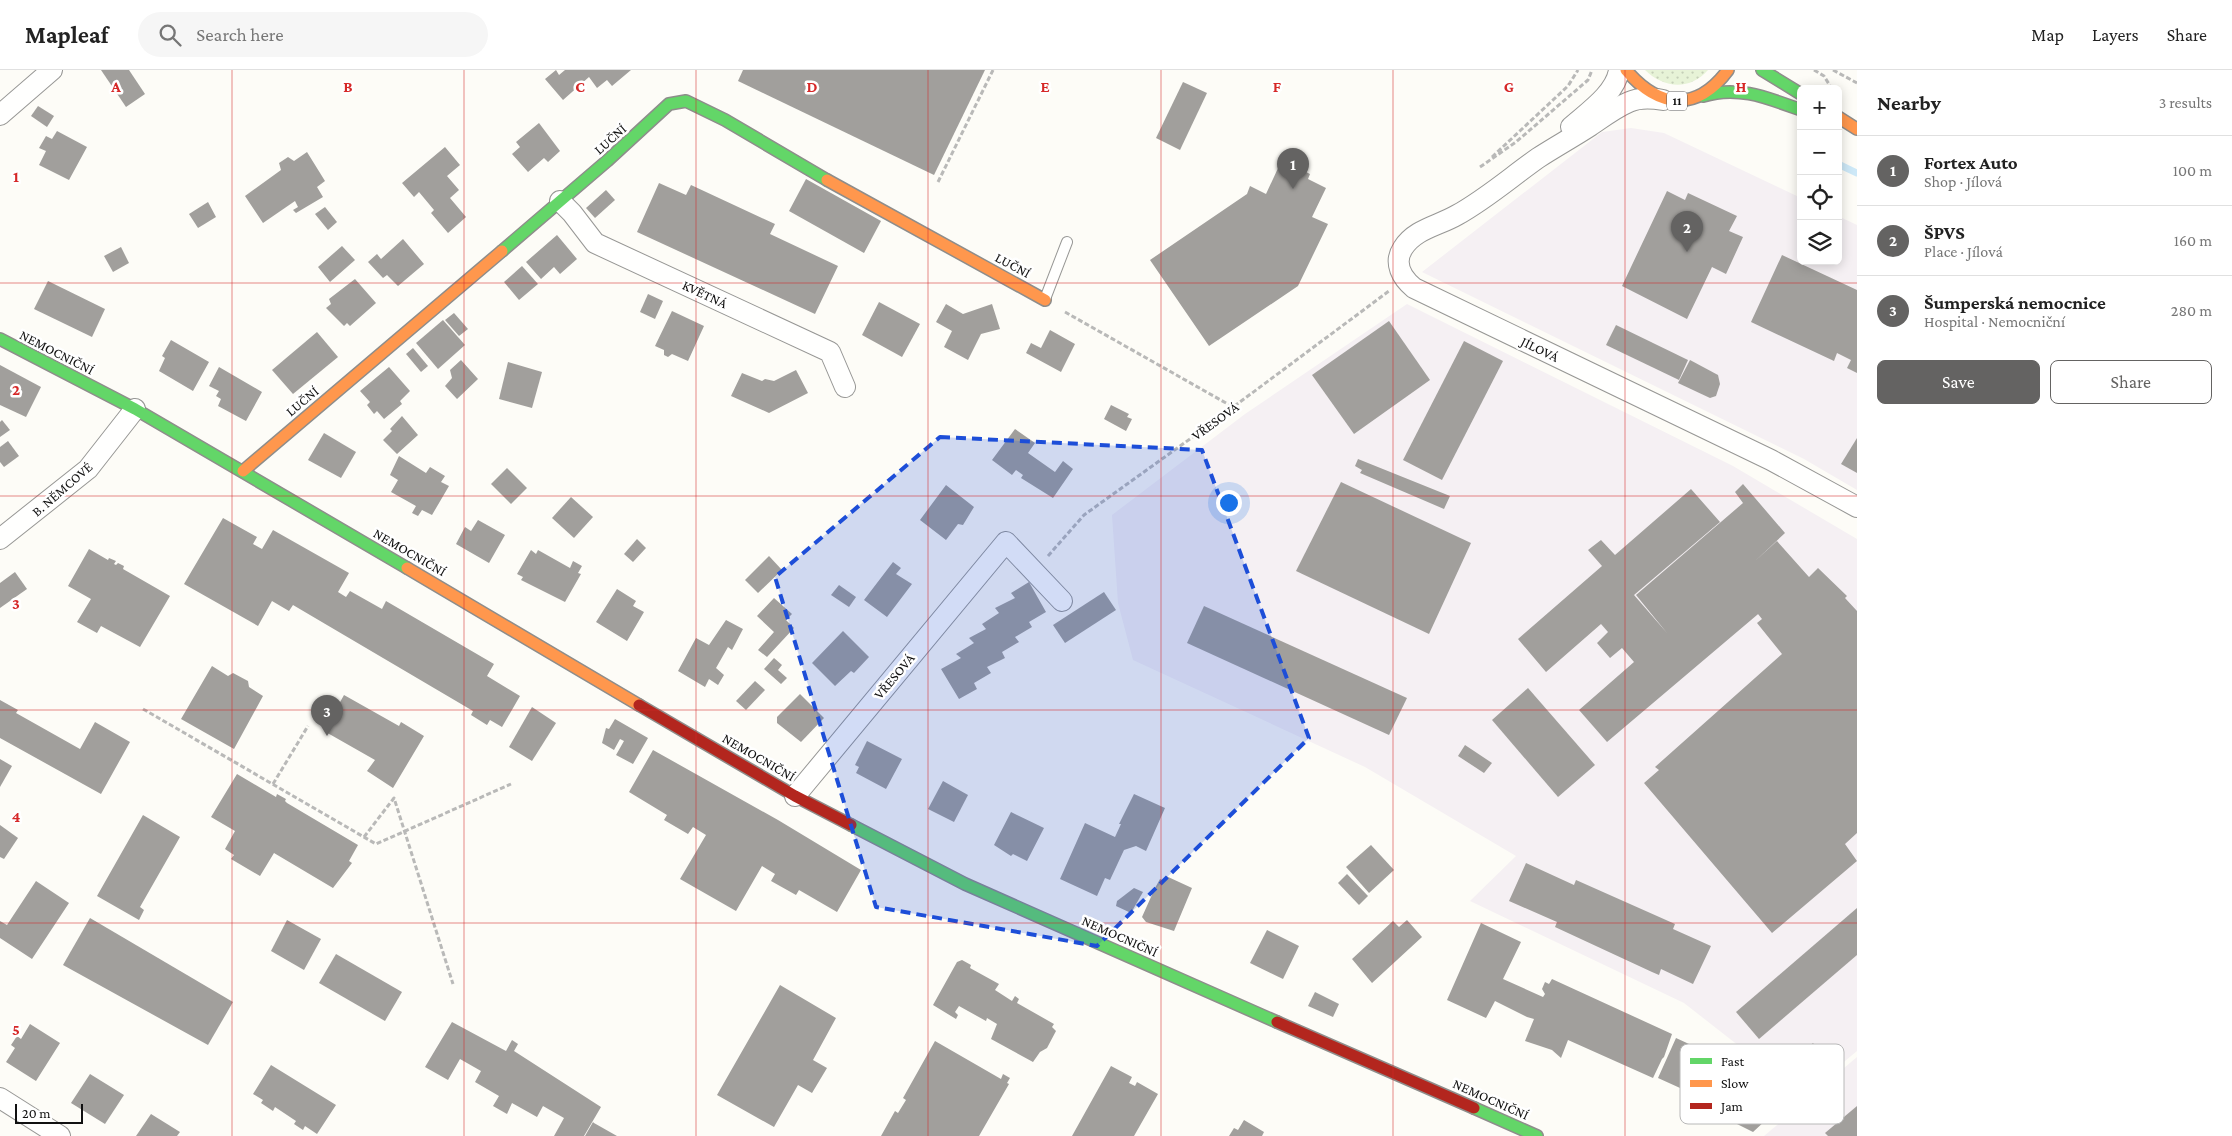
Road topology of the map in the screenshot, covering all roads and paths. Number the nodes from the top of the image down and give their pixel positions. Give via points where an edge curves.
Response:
1 (52, 70) edge
2 (993, 70) edge
3 (1578, 70) edge
4 (1592, 70) edge
5 (1619, 70) edge
6 (1626, 70) edge
7 (1728, 70) edge
8 (1762, 70) edge
9 (1813, 70) edge
10 (1833, 70) edge
11 (1857, 83) edge
12 (1830, 85) edge
13 (1797, 92) edge
14 (1699, 97) junction
15 (1663, 100) junction
16 (1797, 109) edge
17 (0, 115) edge
18 (1842, 120) edge
19 (1842, 124) edge
20 (1857, 130) edge
21 (1541, 156) junction
22 (938, 182) dead end
23 (560, 202) junction
24 (1067, 242) dead end
25 (1404, 280) junction
26 (1045, 300) junction
27 (0, 339) edge
28 (845, 387) dead end
29 (1233, 407) junction
30 (136, 409) junction
31 (243, 471) junction
32 (1857, 507) edge
33 (0, 539) edge
34 (1034, 572) junction
35 (1062, 601) dead end
36 (144, 709) dead end
37 (308, 726) dead end
38 (272, 784) junction
39 (511, 784) dead end
40 (795, 796) junction
41 (403, 832) junction
42 (364, 837) junction
43 (453, 984) dead end
44 (0, 1098) edge
45 (60, 1136) edge
46 (1536, 1136) edge

1 - 17 street
2 - 22 path
3 - 4 path via 1568,86 1480,167 1516,142 1588,80
5 - 21 street via 1608,92
6 - 15 street, 11 via 1641,89
7 - 14 street, 11 via 1718,85
8 - 13 street
9 - 12 path via 1824,76
10 - 11 path
14 - 15 street, 11 via 1675,102
14 - 16 street, 11 via 1713,92 1743,90
15 - 21 street via 1641,98 1625,104
18 - 20 street
19 - 20 street
21 - 25 street via 1473,205 1409,239 1398,262
23 - 26 street, LUČNÍ via 669,104 686,101
23 - 28 street, KVĚTNÁ via 596,243 830,352
23 - 31 street, LUČNÍ
24 - 26 lane
25 - 29 path, VŘESOVÁ
25 - 32 street, JÍLOVÁ via 1414,288 1771,460
26 - 29 path
27 - 30 street, NEMOCNIČNÍ
29 - 34 path, VŘESOVÁ via 1084,515
30 - 31 street, NEMOCNIČNÍ
30 - 33 street, B. NĚMCOVÉ via 88,469
31 - 40 street, NEMOCNIČNÍ
34 - 35 street, VŘESOVÁ
34 - 40 street, VŘESOVÁ via 1006,542
36 - 38 path
37 - 38 path
38 - 42 path
39 - 41 path
40 - 46 street, NEMOCNIČNÍ via 965,884
41 - 42 path via 376,844
41 - 42 path via 394,798
41 - 43 path
44 - 45 street

